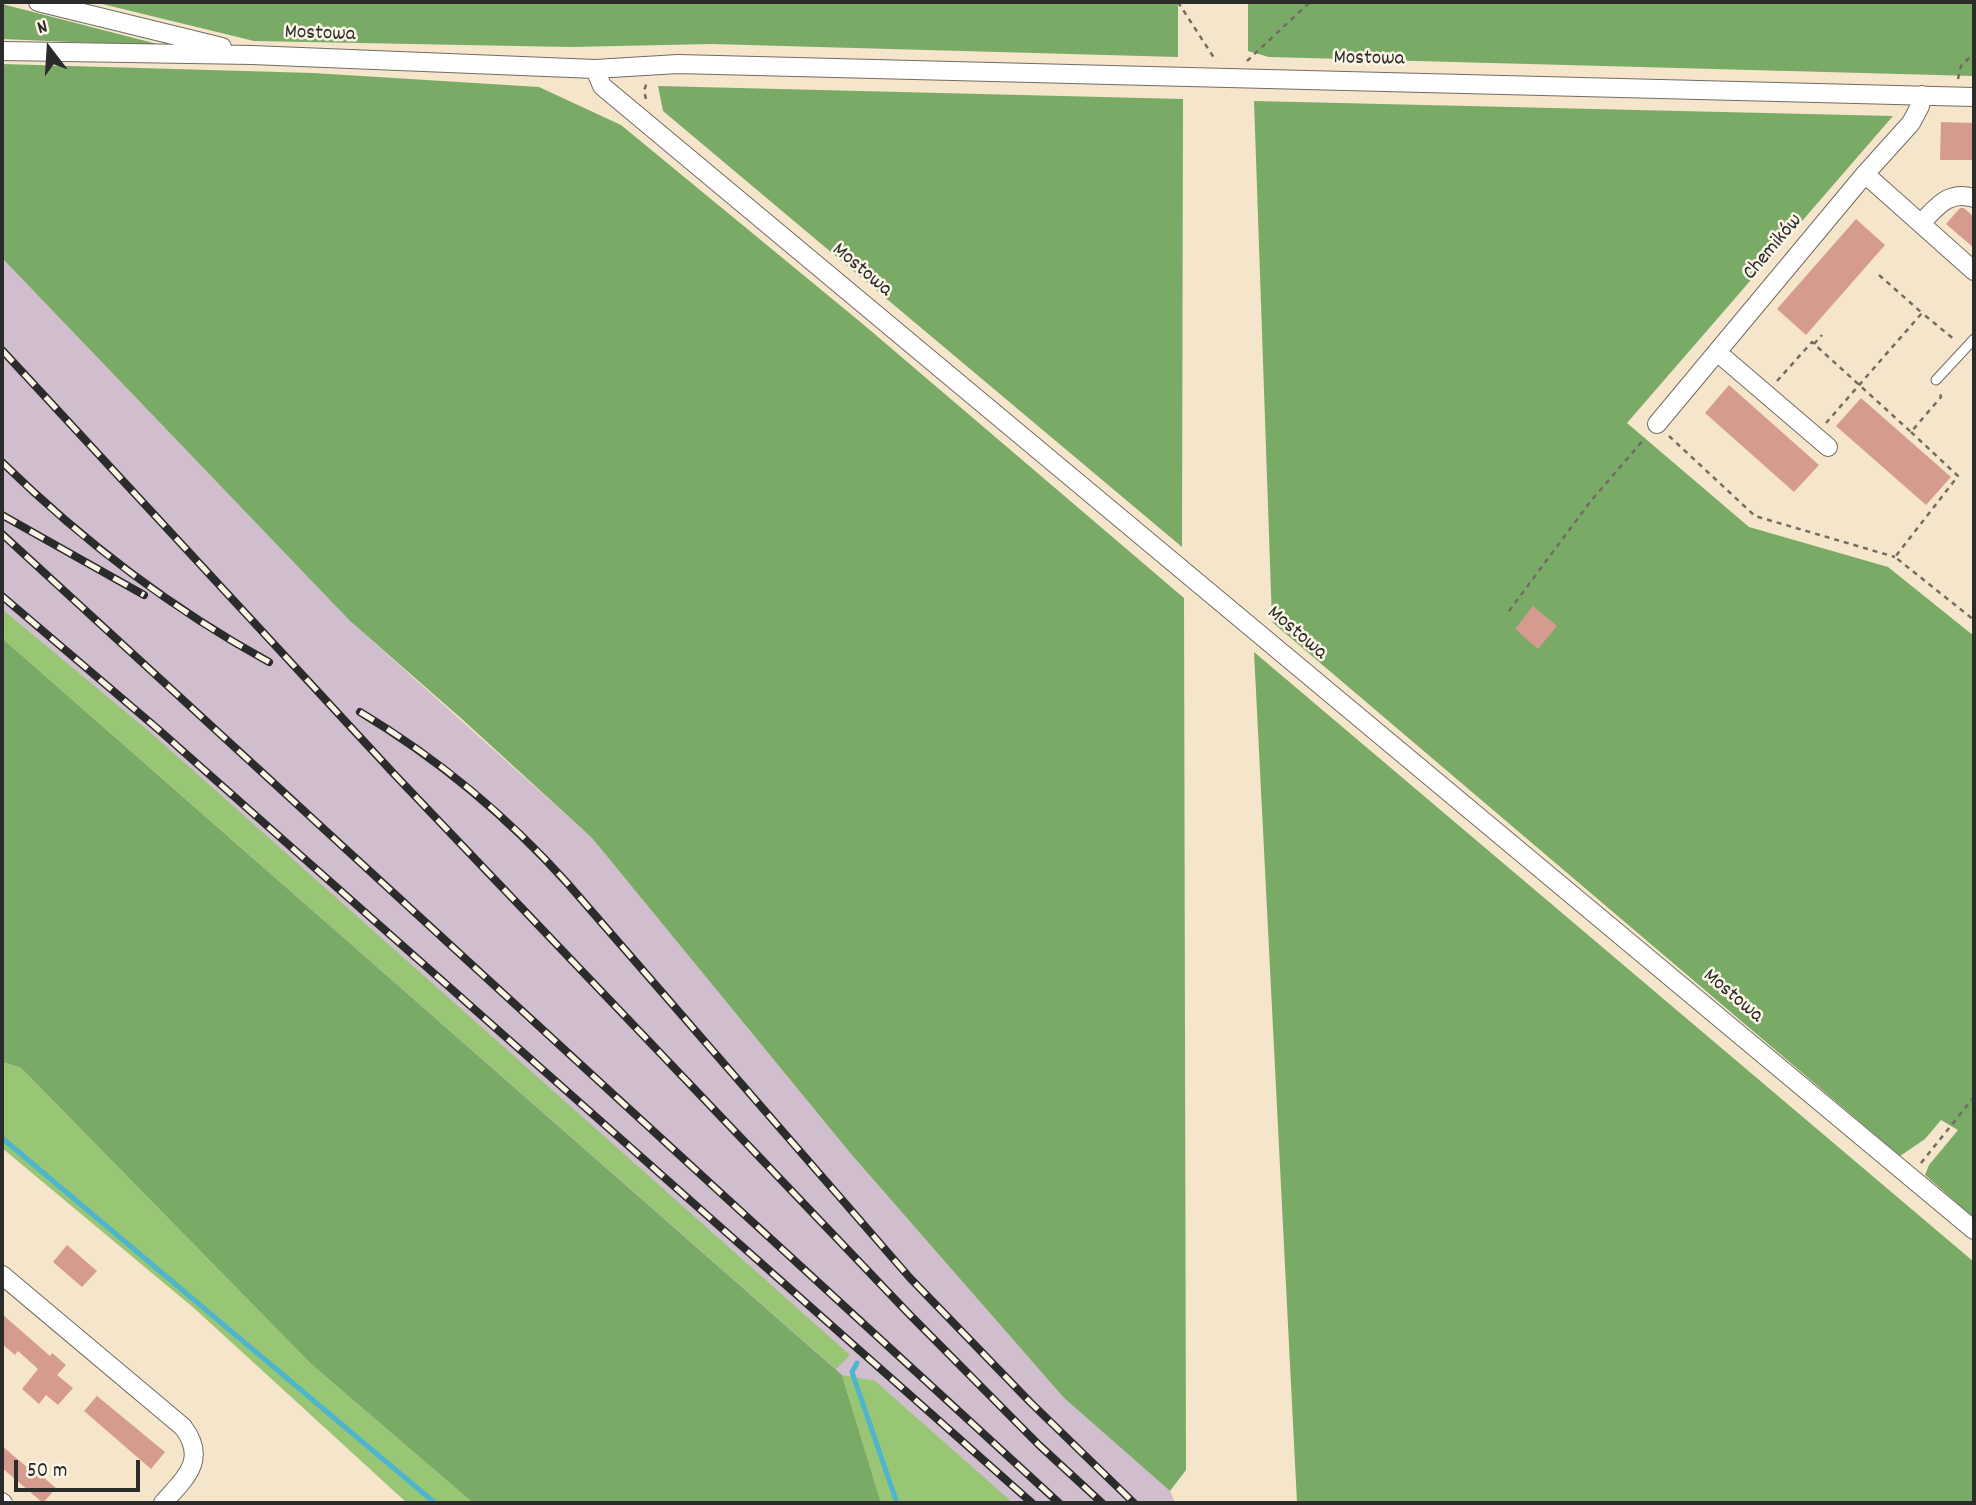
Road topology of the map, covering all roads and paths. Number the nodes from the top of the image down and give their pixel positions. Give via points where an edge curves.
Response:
1 (38, 2) edge
2 (1178, 2) edge
3 (1310, 2) edge
4 (2, 51) edge
5 (1974, 53) edge
6 (252, 55) junction
7 (595, 69) junction
8 (1228, 79) junction
9 (647, 82) dead end
10 (1922, 95) junction
11 (1956, 96) junction
12 (1974, 97) edge
13 (645, 121) junction
14 (1865, 174) junction
15 (1974, 198) edge
16 (1921, 223) junction
17 (1974, 271) edge
18 (1879, 275) dead end
19 (1922, 313) junction
20 (1822, 335) dead end
21 (1974, 339) edge
22 (1814, 344) junction
23 (1965, 349) junction
24 (1717, 352) junction
25 (1936, 380) joint
26 (1859, 385) junction
27 (1765, 394) junction
28 (1657, 424) junction
29 (1911, 432) junction
30 (1821, 442) joint
31 (1895, 557) junction
32 (1508, 611) dead end
33 (1974, 620) edge
34 (1974, 1097) edge
35 (1911, 1176) junction
36 (1974, 1230) edge
37 (2, 1275) edge
38 (163, 1503) edge

1 - 6 street, Mostowa
2 - 8 path
3 - 8 path
4 - 6 street, Mostowa
5 - 11 path via 1961,66
6 - 7 street, Mostowa
7 - 8 street, Mostowa via 678,64
7 - 13 street, Mostowa via 603,86
8 - 10 street, Mostowa
9 - 13 path
10 - 11 street, Mostowa
10 - 14 street, Chemików via 1912,123
11 - 12 street, Mostowa
13 - 35 street, Mostowa
14 - 16 street
14 - 24 street, Chemików
15 - 16 street via 1946,199
16 - 17 street
18 - 19 path
19 - 23 path
19 - 26 path
20 - 22 path
21 - 23 lane
22 - 26 path
22 - 27 path
23 - 25 lane
24 - 27 street
24 - 28 street, Chemików
25 - 29 path via 1941,397
26 - 29 path
26 - 30 path
27 - 30 street
28 - 31 path via 1755,516
28 - 32 path via 1590,502
29 - 31 path via 1958,476
31 - 33 path
34 - 35 path
35 - 36 street, Mostowa
37 - 38 street via 191,1438 193,1464

